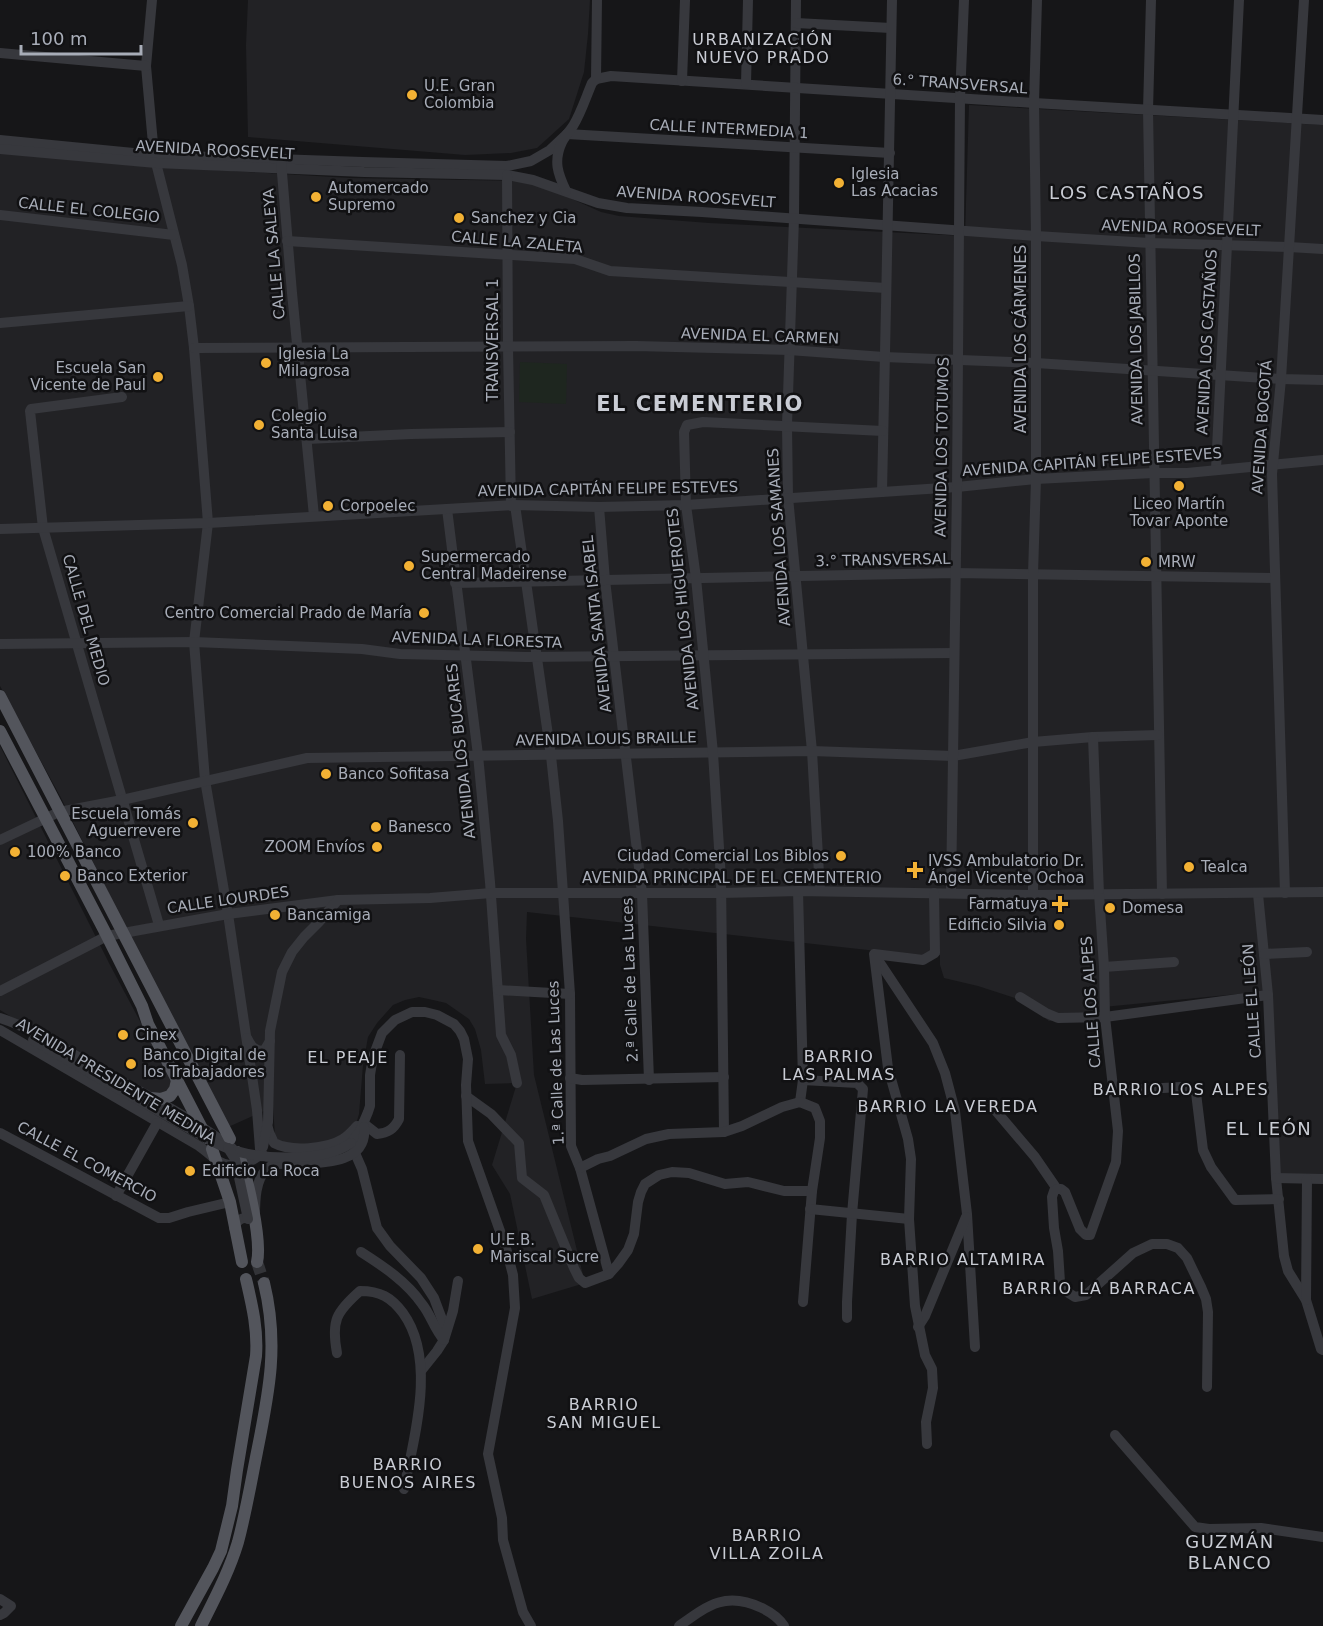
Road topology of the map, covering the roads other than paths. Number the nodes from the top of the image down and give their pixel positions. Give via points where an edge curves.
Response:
1 (152, 0) edge
2 (597, 0) edge
3 (685, 0) edge
4 (748, 0) edge
5 (796, 0) edge
6 (891, 0) edge
7 (964, 0) edge
8 (1037, 0) edge
9 (1151, 0) edge
10 (1239, 0) edge
11 (1304, 0) edge
12 (796, 23) junction
13 (891, 28) junction
14 (0, 53) edge
15 (146, 66) junction
16 (596, 79) junction
17 (682, 81) junction
18 (746, 84) junction
19 (795, 88) junction
20 (889, 94) junction
21 (960, 98) junction
22 (1034, 103) junction
23 (1148, 110) junction
24 (1233, 115) junction
25 (1296, 119) junction
26 (1323, 120) edge
27 (567, 134) junction
28 (0, 140) edge
29 (0, 148) edge
30 (794, 148) junction
31 (890, 153) junction
32 (155, 159) junction
33 (282, 164) junction
34 (507, 175) junction
35 (566, 191) junction
36 (0, 215) edge
37 (794, 218) junction
38 (889, 225) junction
39 (958, 231) junction
40 (174, 235) junction
41 (1036, 236) junction
42 (287, 241) junction
43 (1150, 243) junction
44 (1227, 246) junction
45 (1289, 247) junction
46 (1323, 249) edge
47 (508, 255) junction
48 (792, 281) junction
49 (886, 288) junction
50 (189, 306) junction
51 (0, 323) edge
52 (297, 347) junction
53 (508, 347) junction
54 (194, 348) junction
55 (789, 350) junction
56 (884, 357) junction
57 (958, 360) junction
58 (1036, 363) junction
59 (1152, 370) junction
60 (1220, 374) junction
61 (1281, 379) junction
62 (1323, 380) edge
63 (123, 397) dead end
64 (788, 425) junction
65 (883, 431) junction
66 (510, 432) junction
67 (307, 439) junction
68 (1323, 460) edge
69 (1273, 464) junction
70 (1216, 469) junction
71 (1153, 473) junction
72 (1036, 479) junction
73 (957, 487) junction
74 (882, 492) junction
75 (788, 497) junction
76 (513, 505) junction
77 (686, 505) junction
78 (600, 507) junction
79 (447, 509) junction
80 (314, 516) junction
81 (208, 523) junction
82 (43, 528) junction
83 (0, 530) edge
84 (955, 573) junction
85 (1033, 574) junction
86 (1157, 576) junction
87 (795, 577) junction
88 (696, 578) junction
89 (1275, 578) junction
90 (605, 580) junction
91 (525, 582) junction
92 (455, 583) junction
93 (194, 642) junction
94 (77, 643) junction
95 (0, 644) edge
96 (954, 653) junction
97 (803, 654) junction
98 (702, 655) junction
99 (465, 656) junction
100 (536, 657) junction
101 (615, 658) junction
102 (0, 696) edge
103 (0, 731) edge
104 (1158, 735) junction
105 (1093, 737) junction
106 (1033, 742) junction
107 (812, 751) junction
108 (626, 753) junction
109 (713, 753) junction
110 (478, 755) junction
111 (551, 756) junction
112 (953, 756) junction
113 (205, 780) junction
114 (122, 800) junction
115 (59, 812) junction
116 (46, 818) junction
117 (0, 840) edge
118 (641, 880) joint
119 (798, 891) junction
120 (820, 891) junction
121 (1323, 892) edge
122 (490, 893) junction
123 (563, 893) junction
124 (642, 893) junction
125 (721, 893) junction
126 (934, 893) junction
127 (951, 893) junction
128 (1285, 893) junction
129 (1099, 894) junction
130 (1162, 894) junction
131 (1258, 894) junction
132 (1033, 895) junction
133 (338, 900) junction
134 (228, 914) junction
135 (159, 925) junction
136 (123, 933) junction
137 (107, 936) junction
138 (1307, 952) dead end
139 (874, 954) junction
140 (1264, 954) junction
141 (1174, 962) dead end
142 (1104, 967) junction
143 (498, 990) junction
144 (0, 991) edge
145 (570, 994) junction
146 (1268, 995) junction
147 (1020, 997) dead end
148 (1105, 1017) junction
149 (0, 1019) edge
150 (0, 1029) edge
151 (245, 1035) junction
152 (271, 1040) junction
153 (400, 1055) dead end
154 (724, 1077) junction
155 (570, 1078) junction
156 (177, 1080) junction
157 (649, 1080) junction
158 (802, 1080) junction
159 (517, 1083) dead end
160 (1112, 1091) junction
161 (466, 1096) junction
162 (151, 1098) junction
163 (800, 1102) junction
164 (990, 1104) dead end
165 (268, 1122) junction
166 (158, 1123) junction
167 (363, 1123) junction
168 (724, 1132) junction
169 (0, 1133) edge
170 (210, 1144) junction
171 (232, 1147) junction
172 (353, 1148) junction
173 (260, 1152) junction
174 (243, 1165) junction
175 (580, 1168) junction
176 (1276, 1178) junction
177 (1307, 1179) junction
178 (1323, 1179) edge
179 (258, 1185) junction
180 (1057, 1189) junction
181 (812, 1191) junction
182 (116, 1196) junction
183 (1279, 1199) junction
184 (230, 1202) junction
185 (810, 1209) junction
186 (852, 1214) junction
187 (967, 1214) junction
188 (909, 1219) junction
189 (252, 1220) junction
190 (234, 1228) junction
191 (361, 1252) dead end
192 (242, 1262) tunnel mouth
193 (257, 1262) tunnel mouth
194 (609, 1274) junction
195 (246, 1279) dead end
196 (458, 1281) dead end
197 (264, 1283) tunnel mouth
198 (1306, 1300) junction
199 (803, 1302) dead end
200 (847, 1318) dead end
201 (918, 1327) junction
202 (444, 1340) junction
203 (975, 1347) dead end
204 (1323, 1350) edge
205 (337, 1353) dead end
206 (421, 1371) junction
207 (1207, 1387) dead end
208 (1115, 1435) dead end
209 (927, 1444) dead end
210 (404, 1490) dead end
211 (1323, 1537) edge
212 (0, 1599) edge
213 (0, 1615) edge
214 (181, 1626) edge
215 (201, 1626) edge
216 (531, 1626) edge
217 (679, 1626) edge
218 (784, 1626) edge

1 - 15 street
2 - 16 street
3 - 17 street
4 - 18 street
5 - 12 street, AVENIDA LOS SAMANES
6 - 13 street
7 - 21 street, AVENIDA LOS TOTUMOS
8 - 22 street, AVENIDA LOS CÁRMENES
9 - 23 street, AVENIDA LOS JABILLOS
10 - 24 street, AVENIDA LOS CASTAÑOS
11 - 25 street, AVENIDA BOGOTÁ
12 - 13 street
12 - 19 street, AVENIDA LOS SAMANES
13 - 20 street
14 - 15 street
15 - 32 street
16 - 17 street, 6.° TRANSVERSAL via 611,76
16 - 27 street
17 - 18 street, 6.° TRANSVERSAL
18 - 19 street, 6.° TRANSVERSAL
19 - 20 street, 6.° TRANSVERSAL
19 - 30 street, AVENIDA LOS SAMANES
20 - 21 street, 6.° TRANSVERSAL
20 - 31 street
21 - 22 street, 6.° TRANSVERSAL
21 - 39 street, AVENIDA LOS TOTUMOS
22 - 23 street, 6.° TRANSVERSAL
22 - 41 street, AVENIDA LOS CÁRMENES
23 - 24 street, 6.° TRANSVERSAL
23 - 43 street, AVENIDA LOS JABILLOS
24 - 25 street, 6.° TRANSVERSAL
24 - 44 street, AVENIDA LOS CASTAÑOS
25 - 26 street, 6.° TRANSVERSAL
25 - 45 street, AVENIDA BOGOTÁ
27 - 30 street, CALLE INTERMEDIA 1
27 - 33 street, AVENIDA ROOSEVELT via 531,161 507,165
27 - 35 street via 557,166
28 - 32 street, AVENIDA ROOSEVELT
29 - 32 street, AVENIDA ROOSEVELT
30 - 31 street, CALLE INTERMEDIA 1
30 - 37 street, AVENIDA LOS SAMANES
31 - 38 street
32 - 33 street, AVENIDA ROOSEVELT
32 - 40 street
33 - 34 street, AVENIDA ROOSEVELT
33 - 42 street, CALLE LA SALEYA
34 - 35 street, AVENIDA ROOSEVELT
34 - 47 street, TRANSVERSAL 1
35 - 37 street, AVENIDA ROOSEVELT via 608,206
36 - 40 street, CALLE EL COLEGIO
37 - 38 street, AVENIDA ROOSEVELT
37 - 48 street, AVENIDA LOS SAMANES
38 - 39 street, AVENIDA ROOSEVELT
38 - 49 street
39 - 41 street, AVENIDA ROOSEVELT
39 - 57 street, AVENIDA LOS TOTUMOS
40 - 50 street
41 - 43 street, AVENIDA ROOSEVELT
41 - 58 street, AVENIDA LOS CÁRMENES
42 - 47 street, CALLE LA ZALETA
42 - 52 street, CALLE LA SALEYA
43 - 44 street, AVENIDA ROOSEVELT
43 - 59 street, AVENIDA LOS JABILLOS
44 - 45 street, AVENIDA ROOSEVELT
44 - 60 street, AVENIDA LOS CASTAÑOS
45 - 46 street, AVENIDA ROOSEVELT
45 - 61 street, AVENIDA BOGOTÁ
47 - 48 street, CALLE LA ZALETA via 575,259 610,271
47 - 53 street, TRANSVERSAL 1
48 - 49 street, CALLE LA ZALETA
48 - 55 street, AVENIDA LOS SAMANES
49 - 56 street
50 - 51 street
50 - 54 street
52 - 53 street, AVENIDA EL CARMEN
52 - 54 street, AVENIDA EL CARMEN
52 - 67 street, CALLE LA SALEYA
53 - 55 street, AVENIDA EL CARMEN
53 - 66 street, TRANSVERSAL 1
54 - 81 street
55 - 56 street, AVENIDA EL CARMEN
55 - 64 street, AVENIDA LOS SAMANES
56 - 57 street, AVENIDA EL CARMEN
56 - 65 street
57 - 58 street, AVENIDA EL CARMEN
57 - 73 street, AVENIDA LOS TOTUMOS
58 - 59 street, AVENIDA EL CARMEN
58 - 72 street, AVENIDA LOS CÁRMENES
59 - 60 street, AVENIDA EL CARMEN
59 - 71 street, AVENIDA LOS JABILLOS
60 - 61 street, AVENIDA EL CARMEN
60 - 70 street, AVENIDA LOS CASTAÑOS
61 - 62 street, AVENIDA EL CARMEN
61 - 69 street, AVENIDA BOGOTÁ
63 - 82 street, CALLE DEL MEDIO via 30,411
64 - 65 street, AVENIDA LOS HIGUEROTES
64 - 75 street, AVENIDA LOS SAMANES
64 - 77 street, AVENIDA LOS HIGUEROTES via 687,424 683,443
65 - 74 street
66 - 67 street
66 - 76 street, TRANSVERSAL 1
67 - 80 street, CALLE LA SALEYA
68 - 69 street, AVENIDA CAPITÁN FELIPE ESTEVES
69 - 70 street, AVENIDA CAPITÁN FELIPE ESTEVES
69 - 89 street, AVENIDA BOGOTÁ
70 - 71 street, AVENIDA CAPITÁN FELIPE ESTEVES
71 - 72 street, AVENIDA CAPITÁN FELIPE ESTEVES
71 - 86 street, AVENIDA LOS JABILLOS
72 - 73 street, AVENIDA CAPITÁN FELIPE ESTEVES
72 - 85 street, AVENIDA LOS CÁRMENES
73 - 74 street, AVENIDA CAPITÁN FELIPE ESTEVES
73 - 84 street, AVENIDA LOS TOTUMOS
74 - 75 street, AVENIDA CAPITÁN FELIPE ESTEVES
75 - 77 street, AVENIDA CAPITÁN FELIPE ESTEVES
75 - 87 street, AVENIDA LOS SAMANES
76 - 78 street, AVENIDA CAPITÁN FELIPE ESTEVES
76 - 79 street, AVENIDA CAPITÁN FELIPE ESTEVES
76 - 91 street, TRANSVERSAL 1
77 - 78 street, AVENIDA CAPITÁN FELIPE ESTEVES
77 - 88 street, AVENIDA LOS HIGUEROTES
78 - 90 street, AVENIDA SANTA ISABEL
79 - 80 street, AVENIDA CAPITÁN FELIPE ESTEVES
79 - 92 street, AVENIDA LOS BUCARES
80 - 81 street, AVENIDA CAPITÁN FELIPE ESTEVES
81 - 82 street, AVENIDA CAPITÁN FELIPE ESTEVES
81 - 93 street
82 - 83 street, AVENIDA CAPITÁN FELIPE ESTEVES
82 - 94 street, CALLE DEL MEDIO
84 - 85 street, 3.° TRANSVERSAL
84 - 87 street, 3.° TRANSVERSAL
84 - 96 street, AVENIDA LOS TOTUMOS
85 - 86 street, 3.° TRANSVERSAL
85 - 106 street, AVENIDA LOS CÁRMENES
86 - 89 street, 3.° TRANSVERSAL
86 - 104 street, AVENIDA LOS JABILLOS
87 - 88 street, 3.° TRANSVERSAL
87 - 97 street, AVENIDA LOS SAMANES
88 - 90 street, 3.° TRANSVERSAL
88 - 98 street, AVENIDA LOS HIGUEROTES
89 - 128 street, AVENIDA BOGOTÁ
90 - 91 street, 3.° TRANSVERSAL
90 - 101 street, AVENIDA SANTA ISABEL
91 - 92 street, 3.° TRANSVERSAL
91 - 100 street, TRANSVERSAL 1
92 - 99 street, AVENIDA LOS BUCARES
93 - 94 street, AVENIDA LA FLORESTA
93 - 99 street, AVENIDA LA FLORESTA
93 - 113 street
94 - 95 street, AVENIDA LA FLORESTA
94 - 114 street, CALLE DEL MEDIO
96 - 97 street, AVENIDA LA FLORESTA
96 - 112 street, AVENIDA LOS TOTUMOS
97 - 98 street, AVENIDA LA FLORESTA
97 - 107 street, AVENIDA LOS SAMANES
98 - 101 street, AVENIDA LA FLORESTA
98 - 109 street, AVENIDA LOS HIGUEROTES
99 - 100 street, AVENIDA LA FLORESTA
99 - 110 street, AVENIDA LOS BUCARES
100 - 101 street, AVENIDA LA FLORESTA
100 - 111 street, 1.ª Calle de Las Luces
101 - 108 street, AVENIDA SANTA ISABEL
102 - 115 main road
103 - 116 main road
104 - 105 street, AVENIDA LOUIS BRAILLE
104 - 130 street, AVENIDA LOS JABILLOS
105 - 106 street, AVENIDA LOUIS BRAILLE
105 - 129 street, CALLE LOS ALPES
106 - 112 street, AVENIDA LOUIS BRAILLE
106 - 132 street, AVENIDA LOS CÁRMENES
107 - 109 street, AVENIDA LOUIS BRAILLE
107 - 112 street, AVENIDA LOUIS BRAILLE
107 - 120 street, AVENIDA LOS SAMANES
108 - 109 street, AVENIDA LOUIS BRAILLE
108 - 111 street, AVENIDA LOUIS BRAILLE
108 - 118 street, AVENIDA SANTA ISABEL
109 - 125 street, AVENIDA LOS HIGUEROTES
110 - 111 street, AVENIDA LOUIS BRAILLE
110 - 113 street, AVENIDA LOUIS BRAILLE via 307,758
110 - 122 street, AVENIDA LOS BUCARES
111 - 123 street, 1.ª Calle de Las Luces
112 - 127 street, AVENIDA LOS TOTUMOS
113 - 114 street, AVENIDA LOUIS BRAILLE
113 - 134 street
114 - 115 street, AVENIDA LOUIS BRAILLE
114 - 135 street, CALLE DEL MEDIO
115 - 116 street, AVENIDA LOUIS BRAILLE
115 - 136 main road
116 - 117 street
116 - 137 main road
118 - 124 street, 2.ª Calle de Las Luces
119 - 120 street, AVENIDA PRINCIPAL DE EL CEMENTERIO
119 - 125 street, AVENIDA PRINCIPAL DE EL CEMENTERIO
119 - 158 street
120 - 126 street, AVENIDA PRINCIPAL DE EL CEMENTERIO
121 - 128 street, AVENIDA PRINCIPAL DE EL CEMENTERIO
122 - 123 street, AVENIDA PRINCIPAL DE EL CEMENTERIO
122 - 133 street, AVENIDA PRINCIPAL DE EL CEMENTERIO
122 - 143 street, AVENIDA LOS BUCARES
123 - 124 street, AVENIDA PRINCIPAL DE EL CEMENTERIO
123 - 145 street, 1.ª Calle de Las Luces
124 - 125 street, AVENIDA PRINCIPAL DE EL CEMENTERIO
124 - 157 street, 2.ª Calle de Las Luces
125 - 154 street, AVENIDA LOS HIGUEROTES
126 - 127 street, AVENIDA PRINCIPAL DE EL CEMENTERIO
126 - 139 street via 935,952 923,960
127 - 132 street, AVENIDA PRINCIPAL DE EL CEMENTERIO
128 - 131 street, AVENIDA PRINCIPAL DE EL CEMENTERIO
129 - 130 street, AVENIDA PRINCIPAL DE EL CEMENTERIO
129 - 132 street, AVENIDA PRINCIPAL DE EL CEMENTERIO
129 - 142 street, CALLE LOS ALPES
130 - 131 street, AVENIDA PRINCIPAL DE EL CEMENTERIO
131 - 140 street, CALLE EL LEÓN
133 - 134 street, CALLE LOURDES
133 - 152 street via 292,952 282,972
134 - 135 street, CALLE LOURDES
134 - 151 street
135 - 136 street, CALLE LOURDES
136 - 137 street, CALLE LOURDES
136 - 171 main road
137 - 144 street
137 - 156 main road
138 - 140 street
139 - 187 street via 933,1043 945,1073 955,1111
139 - 188 street via 888,1068 911,1159
140 - 146 street, CALLE EL LEÓN
141 - 142 street
142 - 148 street, CALLE LOS ALPES
143 - 145 street
143 - 159 street, AVENIDA LOS BUCARES via 501,1035 511,1055
145 - 155 street, 1.ª Calle de Las Luces
146 - 148 street
146 - 176 street, CALLE EL LEÓN
147 - 148 street via 1058,1018
148 - 160 street, CALLE LOS ALPES
149 - 162 street, AVENIDA PRESIDENTE MEDINA via 45,1038
149 - 171 street, bridge via 191,1130
150 - 166 street, AVENIDA PRESIDENTE MEDINA
151 - 152 street via 258,1051 264,1051
151 - 173 street
152 - 165 street
153 - 167 street via 399,1119 385,1133 377,1134
154 - 157 street
154 - 168 street, AVENIDA LOS HIGUEROTES
155 - 157 street
155 - 175 street, 1.ª Calle de Las Luces via 571,1146
156 - 162 main road via 170,1096
156 - 170 main road
158 - 163 street
158 - 186 street via 857,1083 863,1089
160 - 180 street, CALLE LOS ALPES via 1118,1131 1116,1162 1090,1235 1080,1229 1065,1192
160 - 183 street via 1189,1088 1196,1093 1203,1150 1235,1200
161 - 167 street via 468,1059 460,1031 437,1015 412,1012 389,1025 376,1045 370,1075 370,1106
161 - 194 street via 491,1113 519,1143 522,1178 543,1195 579,1278 585,1283
161 - 216 street via 468,1141 513,1275 515,1308 488,1454 503,1540 523,1612
162 - 170 street, AVENIDA PRESIDENTE MEDINA
163 - 168 street
163 - 181 street via 815,1108 820,1121
164 - 180 street
165 - 167 street via 274,1143 300,1148 338,1142
165 - 173 street
166 - 170 street, AVENIDA PRESIDENTE MEDINA via 199,1146
166 - 182 street
167 - 172 street
168 - 175 street via 646,1139
169 - 182 street, CALLE EL COMERCIO
170 - 171 street, AVENIDA PRESIDENTE MEDINA
170 - 174 street via 231,1165
170 - 184 main road
171 - 172 street, bridge via 293,1157
171 - 174 main road
171 - 189 street, bridge
172 - 179 street via 341,1159 279,1163 268,1168
172 - 202 street via 377,1228 434,1298 443,1322
173 - 174 street via 255,1160
173 - 179 street
174 - 189 main road
175 - 194 street, 1.ª Calle de Las Luces
176 - 177 street
176 - 183 street, CALLE EL LEÓN
177 - 178 street
177 - 198 street
179 - 189 street
180 - 207 street via 1052,1197 1060,1282 1076,1297 1086,1295 1133,1253 1152,1244 1178,1248 1187,1258 1206,1299
181 - 185 street
181 - 194 street via 784,1191 748,1182 725,1184 689,1173 659,1175 645,1184 634,1234
182 - 184 street, CALLE EL COMERCIO via 159,1218
183 - 198 street, CALLE EL LEÓN via 1288,1271
184 - 190 main road
185 - 186 street
185 - 199 street
186 - 188 street
186 - 200 street
187 - 201 street
187 - 203 street
188 - 201 street
189 - 190 street via 241,1218
189 - 193 main road
190 - 192 main road
191 - 202 street via 414,1293
195 - 214 main road via 257,1340 232,1506 217,1559
196 - 202 street
197 - 215 main road via 272,1354 264,1414 237,1542 218,1594
198 - 204 street, CALLE EL LEÓN
201 - 209 street via 932,1369
202 - 206 street
205 - 206 street via 336,1318 360,1291 373,1291 389,1299 409,1322
206 - 210 street via 418,1414
208 - 211 street via 1195,1527 1260,1528
212 - 213 street via 11,1606
217 - 218 street via 717,1602 731,1600 768,1611

